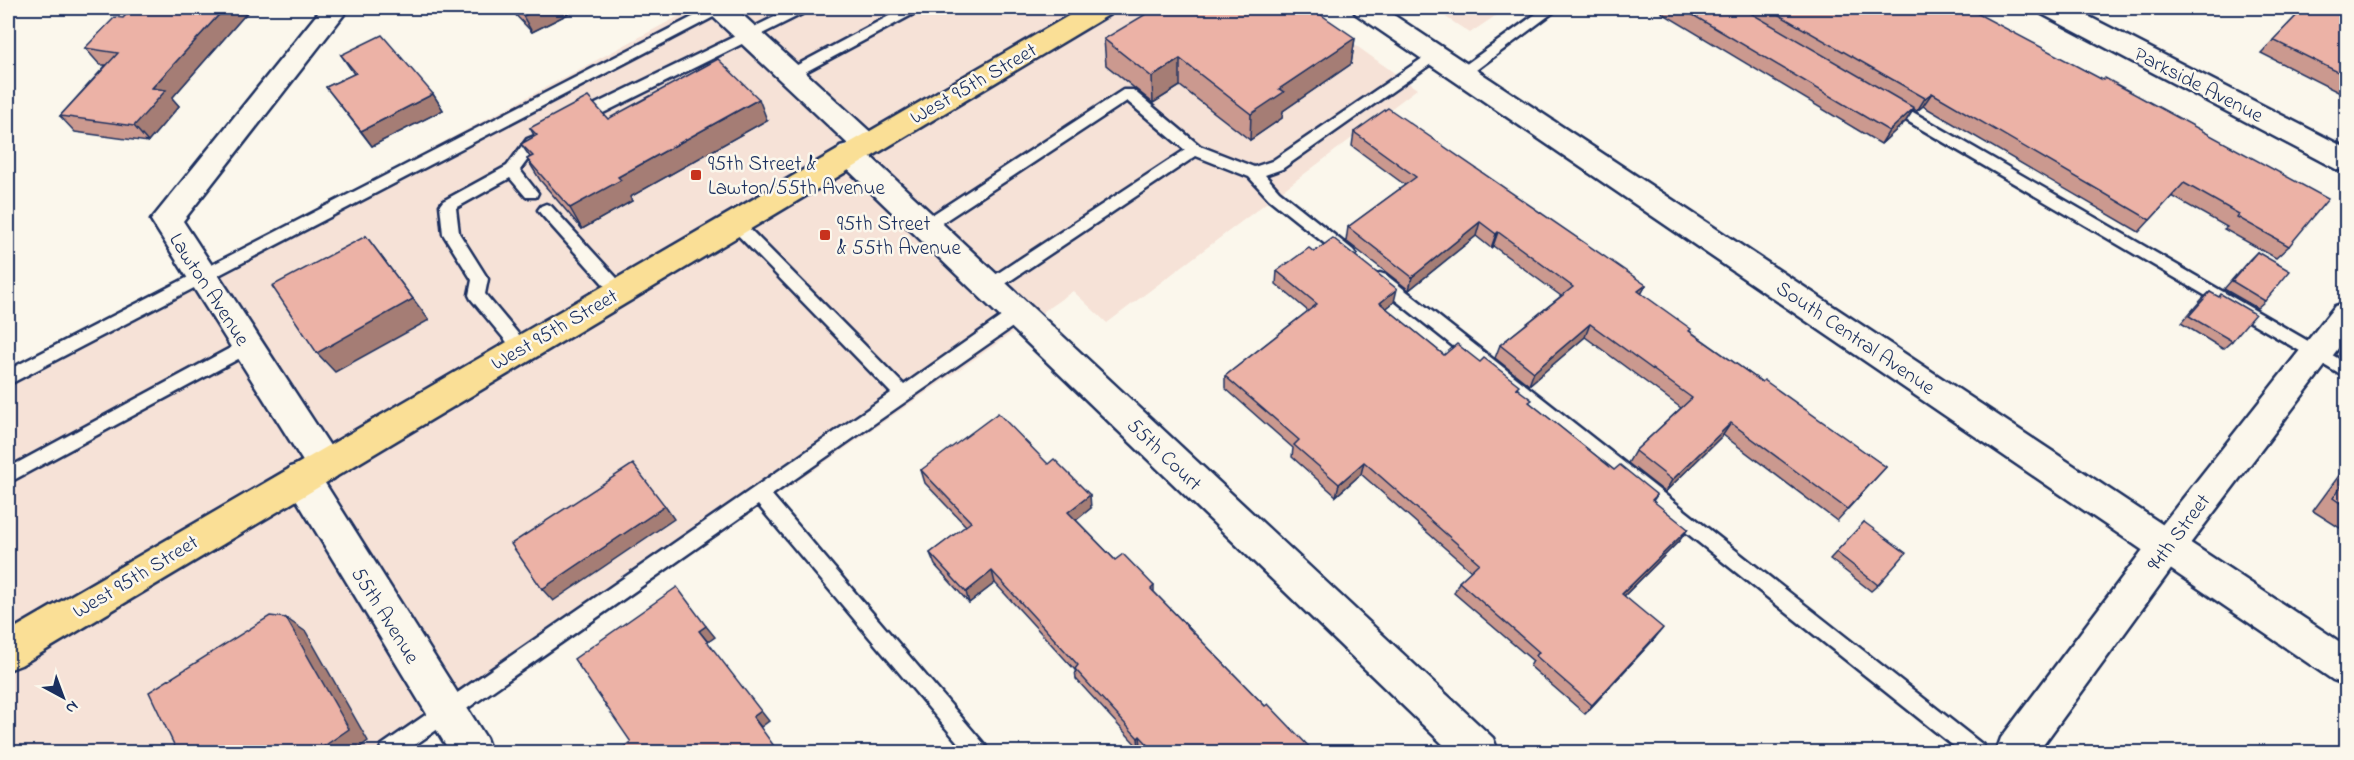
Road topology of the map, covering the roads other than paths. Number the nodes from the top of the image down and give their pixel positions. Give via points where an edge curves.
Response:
1 (336, 8) edge
2 (719, 8) edge
3 (803, 8) edge
4 (914, 8) edge
5 (1101, 8) edge
6 (1365, 8) edge
7 (1552, 8) edge
8 (2051, 8) edge
9 (749, 36) junction
10 (1436, 54) junction
11 (1463, 73) junction
12 (790, 74) junction
13 (1879, 97) edge
14 (859, 150) junction
15 (1196, 150) junction
16 (2346, 161) edge
17 (512, 170) junction
18 (1254, 173) junction
19 (531, 193) dead end
20 (546, 210) dead end
21 (735, 223) junction
22 (926, 226) junction
23 (202, 276) junction
24 (989, 287) junction
25 (620, 291) junction
26 (1018, 314) junction
27 (2346, 315) edge
28 (247, 346) junction
29 (522, 348) junction
30 (2316, 354) junction
31 (2346, 371) edge
32 (8, 378) edge
33 (902, 394) junction
34 (313, 472) junction
35 (8, 476) edge
36 (760, 494) junction
37 (2167, 546) junction
38 (8, 652) edge
39 (2346, 667) edge
40 (446, 713) junction
41 (388, 753) edge
42 (472, 753) edge
43 (978, 753) edge
44 (1479, 753) edge
45 (1976, 753) edge
46 (2015, 753) edge

1 - 23 street, Lawton Avenue via 166,220
2 - 9 street, 55th Court
2 - 23 lane
3 - 9 lane
4 - 12 lane
5 - 14 main road, West 95th Street
6 - 10 street, South Central Avenue
7 - 11 lane
8 - 16 street, Parkside Avenue
9 - 12 street, 55th Court
9 - 17 lane via 532,143
10 - 11 street, South Central Avenue
10 - 18 lane via 1277,165
11 - 37 street, South Central Avenue
12 - 14 street, 55th Court
13 - 30 lane
14 - 21 main road, West 95th Street
14 - 22 street, 55th Court
15 - 18 lane
15 - 22 lane via 1128,94
15 - 24 lane
17 - 19 lane
17 - 29 lane via 448,205 451,234 480,279 477,295
18 - 45 lane via 1274,195
20 - 25 lane
21 - 25 main road, West 95th Street
21 - 33 lane
22 - 24 street, 55th Court
23 - 28 street, Lawton Avenue
23 - 32 lane
24 - 26 street, 55th Court
25 - 29 main road, West 95th Street
26 - 33 lane
26 - 44 street, 55th Court
27 - 30 street, 94th Street
28 - 34 street, Lawton Avenue
28 - 35 lane
29 - 34 main road, West 95th Street
30 - 31 lane
30 - 37 street, 94th Street
33 - 36 lane
34 - 38 main road, West 95th Street
34 - 40 street, 55th Avenue
36 - 40 lane
36 - 43 lane
37 - 39 street, South Central Avenue
37 - 46 street, 94th Street
40 - 41 lane
40 - 42 street, 55th Avenue

